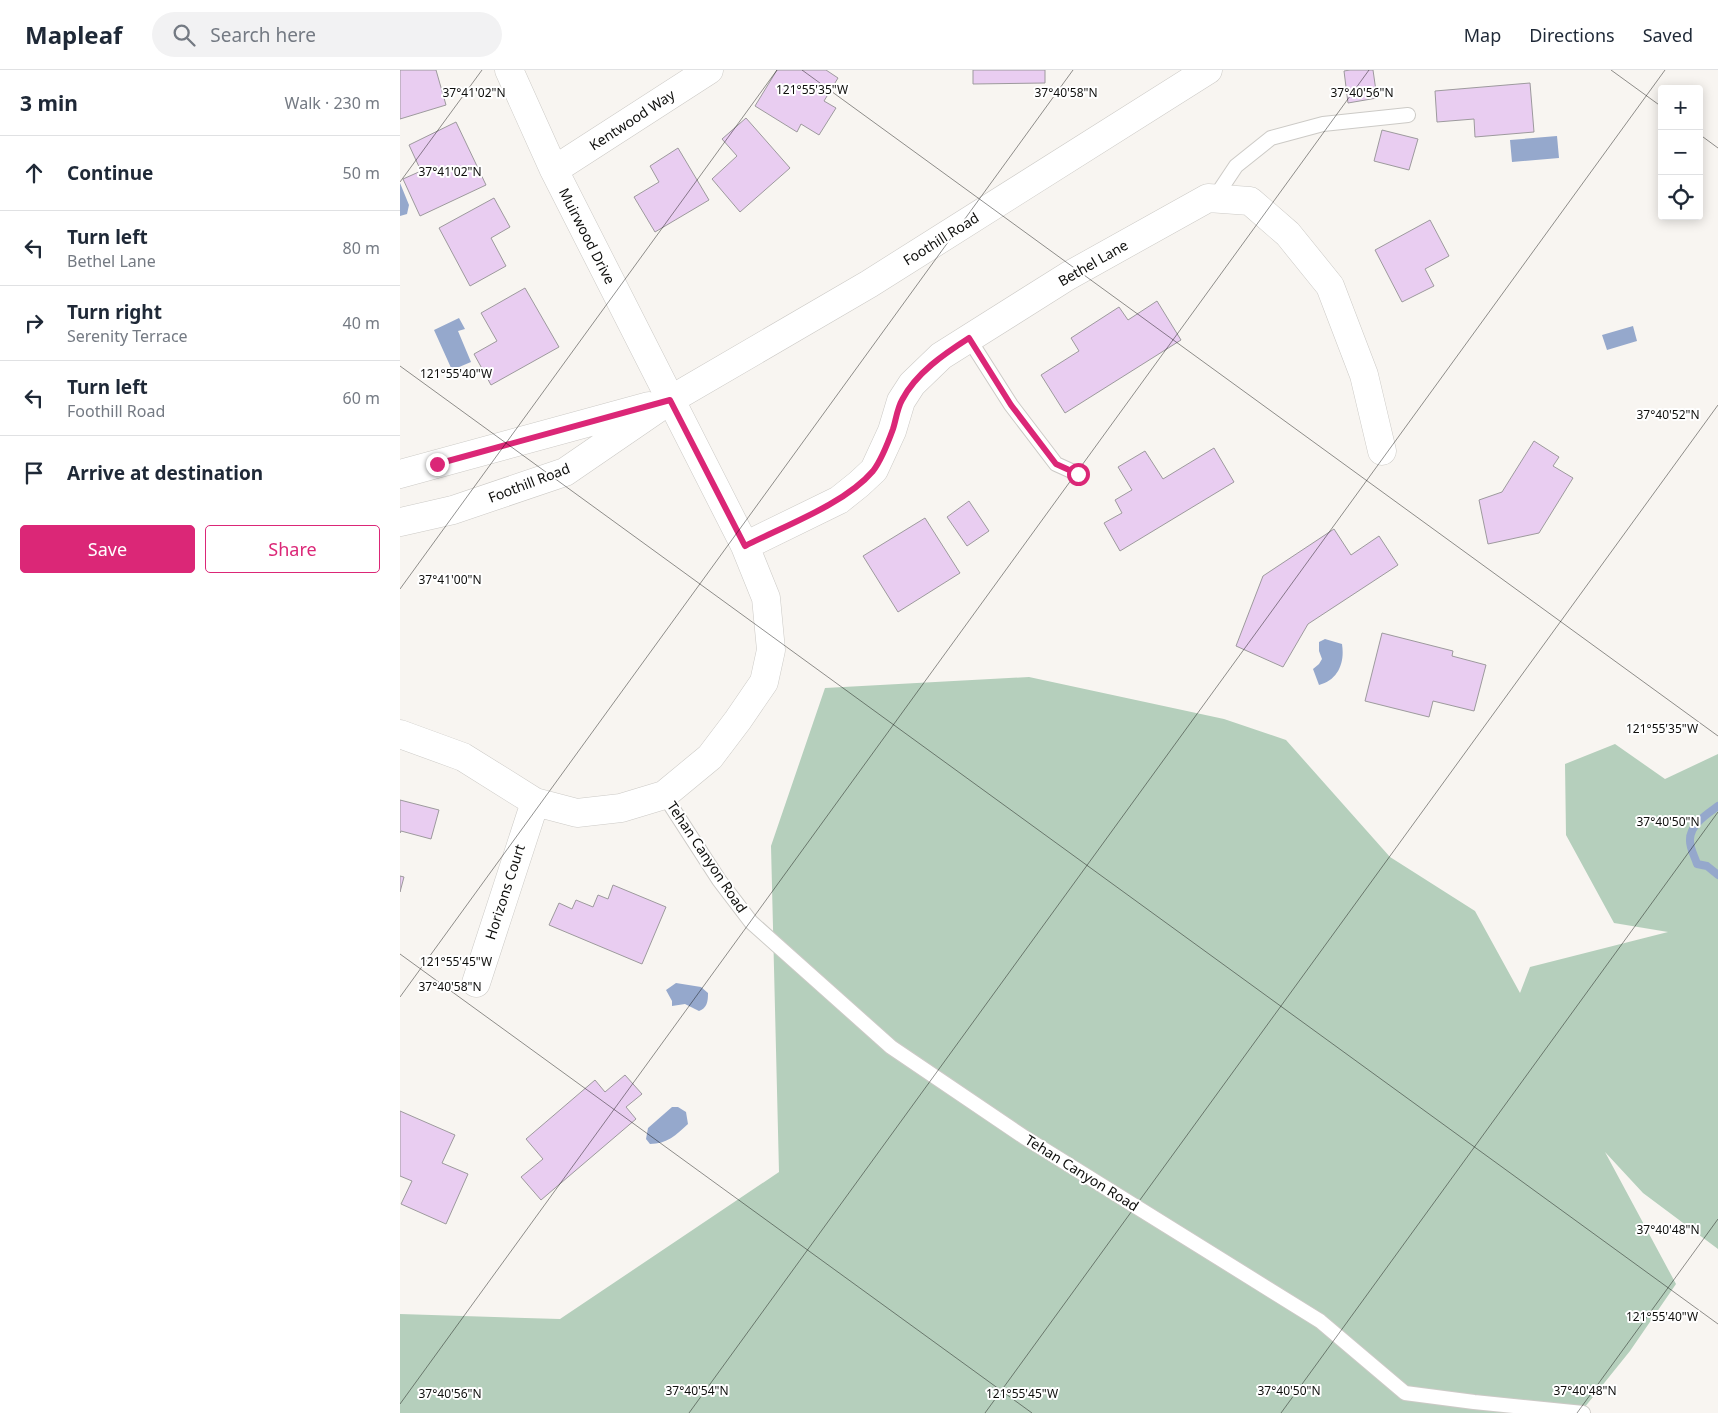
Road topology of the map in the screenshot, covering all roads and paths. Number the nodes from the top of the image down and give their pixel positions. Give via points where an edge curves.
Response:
1 (509, 70) edge
2 (709, 70) edge
3 (1208, 70) edge
4 (1408, 115) dead end
5 (554, 170) junction
6 (1214, 198) junction
7 (969, 338) junction
8 (670, 400) junction
9 (1382, 450) dead end
10 (400, 474) edge
11 (1078, 474) dead end
12 (400, 522) edge
13 (745, 546) junction
14 (400, 734) edge
15 (664, 795) junction
16 (535, 802) junction
17 (476, 983) dead end
18 (1583, 1413) edge

1 - 5 street, Muirwood Drive
2 - 5 street, Kentwood Way
3 - 8 street, Foothill Road via 876,280
4 - 6 lane via 1323,124 1271,138 1236,166
5 - 8 street, Muirwood Drive
6 - 7 street, Bethel Lane via 1208,198 1068,276
6 - 9 street, Bethel Lane via 1250,201 1288,234 1330,286 1364,374
7 - 11 lane via 1011,405 1056,464
7 - 13 street, Bethel Lane via 941,356 912,384 901,401 892,431 874,470 859,484 838,500
8 - 10 street, Foothill Road
8 - 12 street, Foothill Road via 565,472 454,510
8 - 13 street, Muirwood Drive
13 - 15 street, Muirwood Drive via 766,598 771,650 764,682 710,757
14 - 16 street via 463,757
15 - 16 street via 620,808 577,813
15 - 18 lane, Tehan Canyon Road via 719,880 751,922 891,1047 1024,1137 1320,1321 1405,1393
16 - 17 street, Horizons Court

